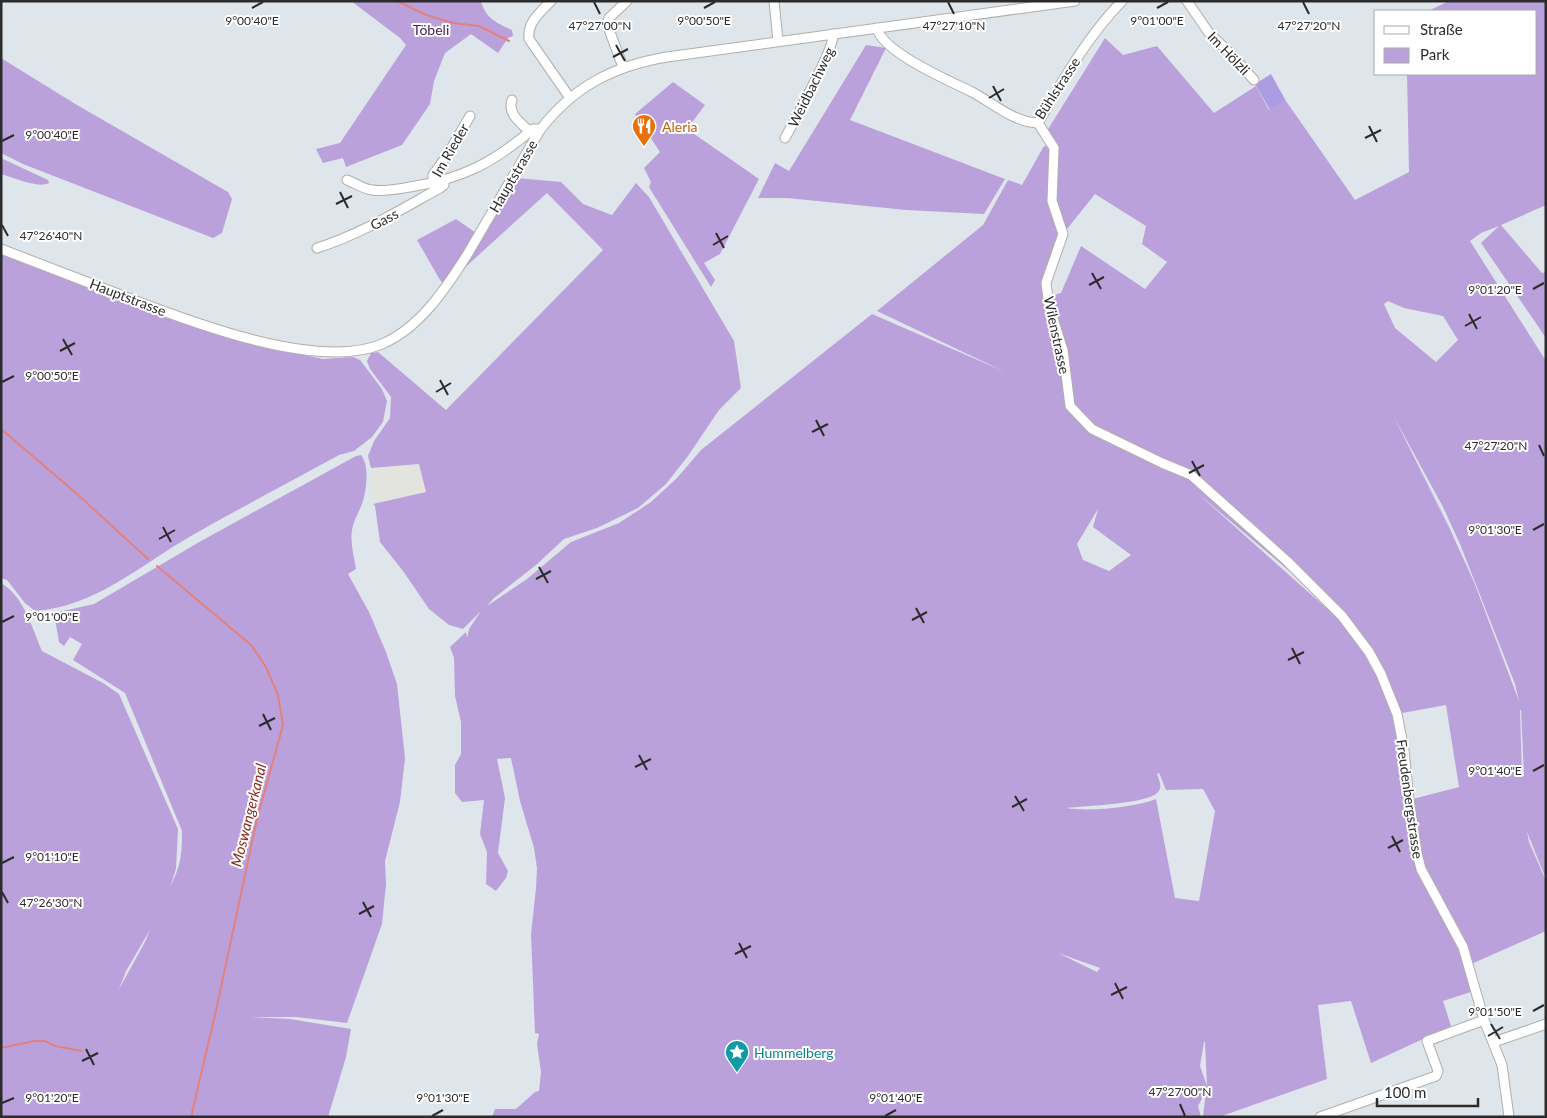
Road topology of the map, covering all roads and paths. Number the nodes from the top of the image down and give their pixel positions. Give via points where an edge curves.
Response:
1 (551, 1) edge
2 (627, 1) edge
3 (774, 1) edge
4 (1075, 1) edge
5 (1122, 1) edge
6 (1187, 1) edge
7 (1023, 5) edge
8 (877, 28) junction
9 (833, 34) junction
10 (778, 42) junction
11 (623, 67) junction
12 (1254, 80) dead end
13 (570, 98) junction
14 (512, 100) dead end
15 (470, 116) dead end
16 (1038, 123) junction
17 (535, 131) junction
18 (785, 138) dead end
19 (347, 180) dead end
20 (444, 181) junction
21 (433, 184) junction
22 (317, 248) dead end
23 (1, 249) edge
24 (1287, 561) joint
25 (1484, 1020) junction
26 (1546, 1024) edge
27 (1494, 1042) junction
28 (1320, 1117) edge
29 (1509, 1117) edge

1 - 13 street via 531,24 529,39
2 - 11 street via 607,24
3 - 10 street
4 - 7 street, Hauptstrasse
5 - 16 street, Bühlstrasse via 1092,36
6 - 12 street, Im Hölzli via 1209,33
7 - 8 street, Hauptstrasse
8 - 9 street, Hauptstrasse
8 - 16 street, Bühlstrasse via 882,39 915,63 1023,121
9 - 10 street, Hauptstrasse
9 - 18 street, Weidbachweg via 826,58
10 - 11 street, Hauptstrasse via 661,58
11 - 13 street, Hauptstrasse via 591,82
13 - 17 street, Hauptstrasse
14 - 17 street via 513,115
15 - 21 street, Im Rieder via 433,175
16 - 24 street, Wilenstrasse via 1054,148 1052,202 1063,234 1046,283 1049,306 1063,350 1070,406 1092,429 1191,474
17 - 20 street via 489,161
17 - 23 street, Hauptstrasse via 467,255 439,295 404,331 381,345 360,351 308,350 236,334 156,309
19 - 21 street via 377,191
20 - 21 street
20 - 22 street, Gass via 440,188 367,228
24 - 25 street, Freudenbergstrasse via 1342,616 1381,674 1397,714 1421,869 1463,947
25 - 27 street, Freudenbergstrasse
25 - 28 street via 1427,1041 1438,1071 1436,1076
26 - 27 street
27 - 29 street, Freudenbergstrasse via 1502,1065

